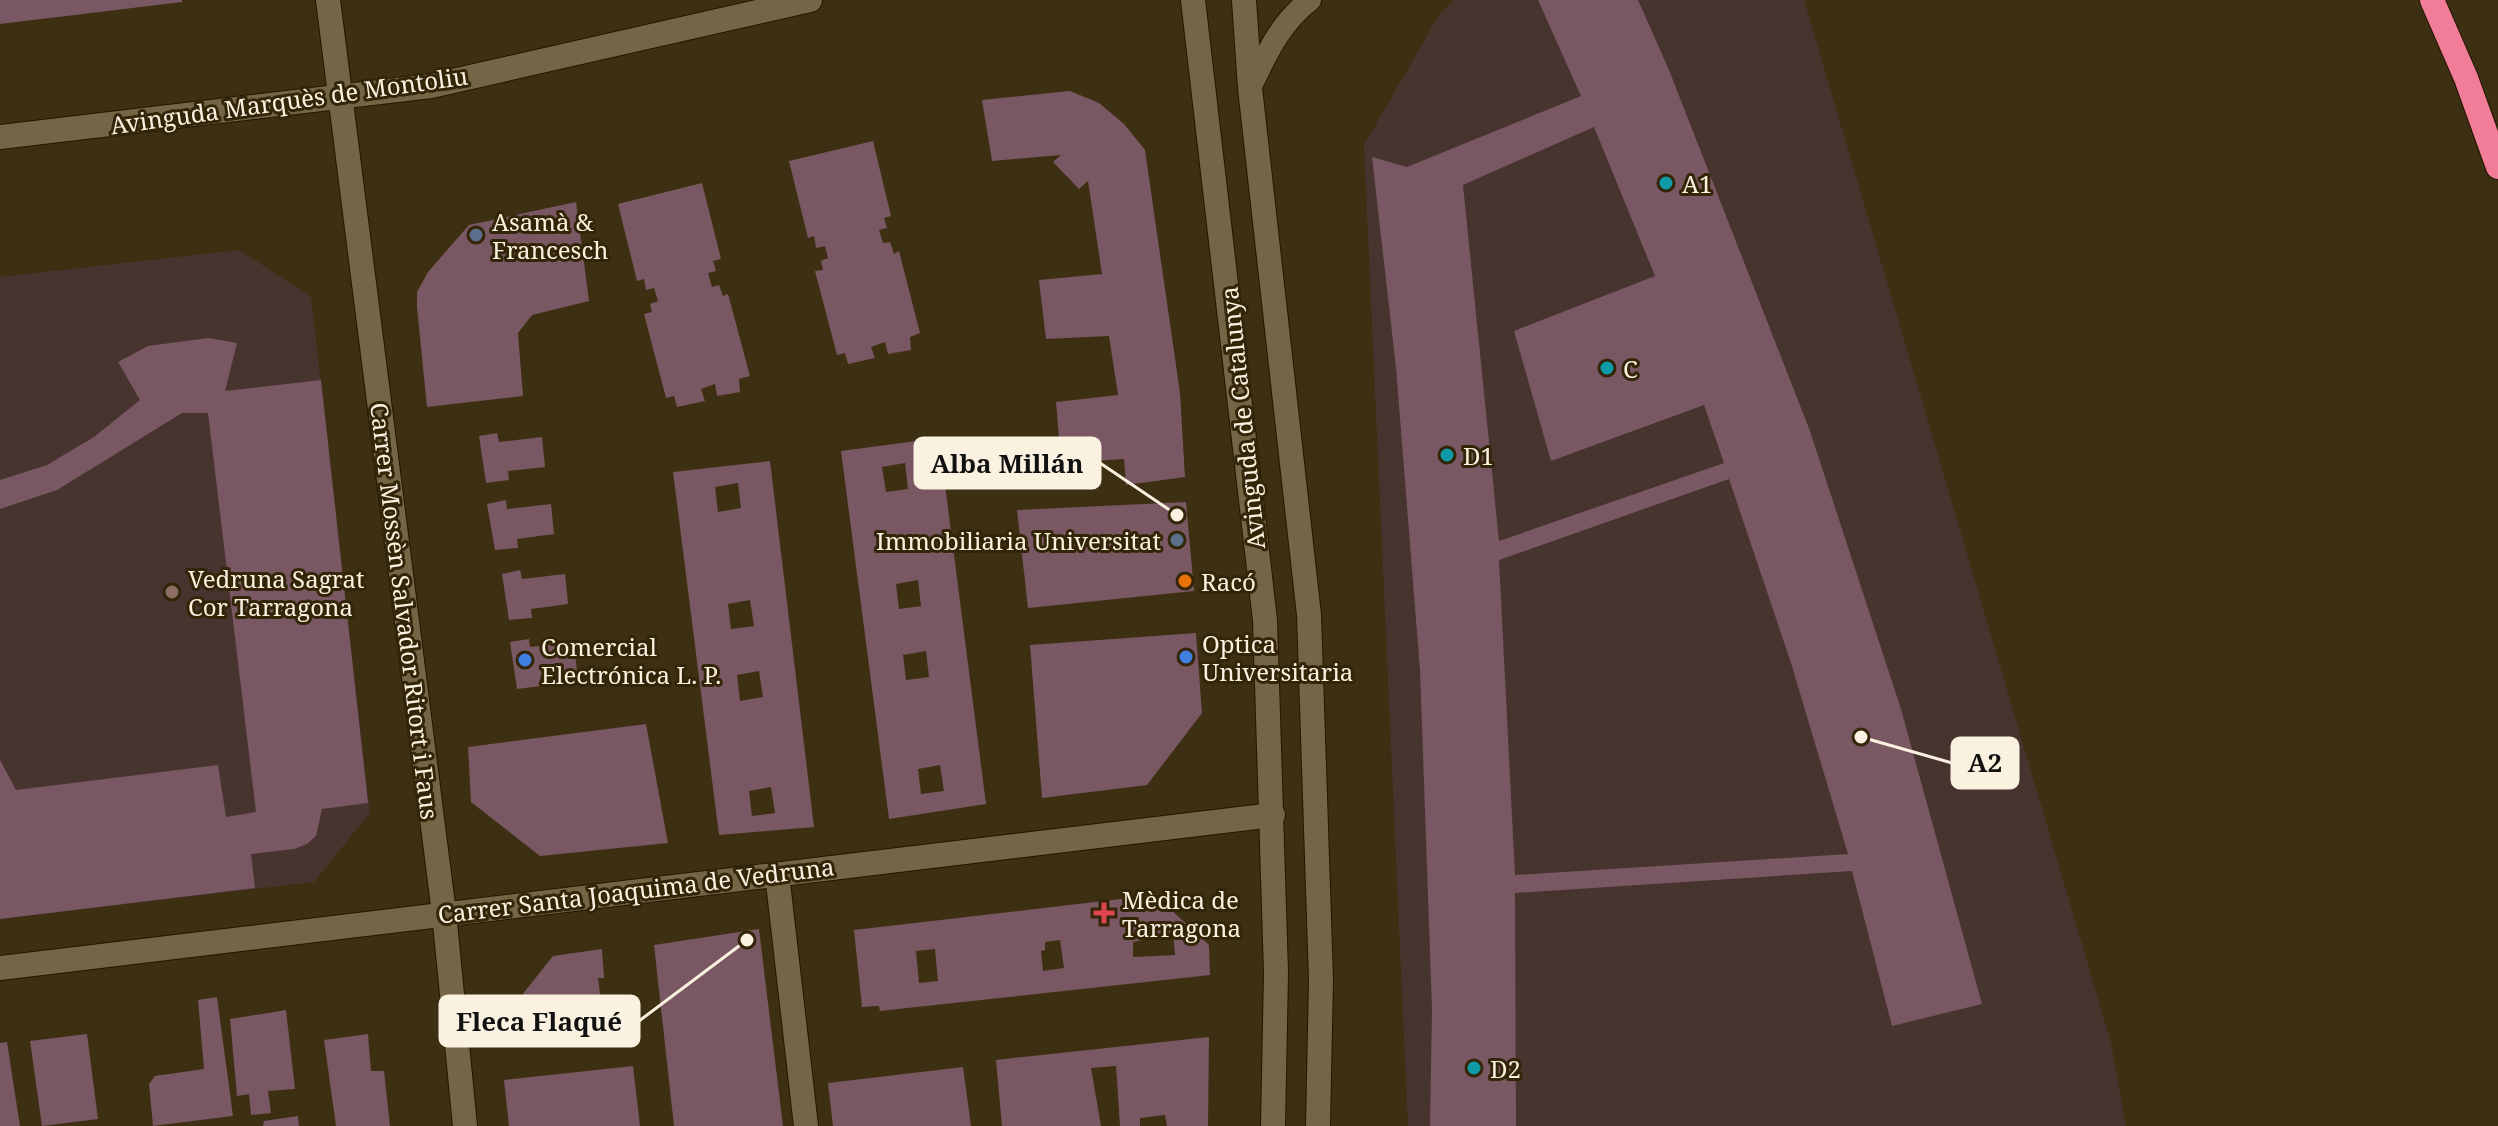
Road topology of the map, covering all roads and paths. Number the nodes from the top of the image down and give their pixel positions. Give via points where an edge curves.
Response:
1 (328, 0) edge
2 (810, 0) edge
3 (1193, 0) edge
4 (1244, 0) edge
5 (1310, 0) edge
6 (2432, 0) edge
7 (1250, 88) junction
8 (340, 96) junction
9 (0, 137) edge
10 (2498, 167) edge
11 (1273, 815) junction
12 (777, 874) junction
13 (444, 913) junction
14 (0, 968) edge
15 (465, 1126) edge
16 (806, 1126) edge
17 (1273, 1126) edge
18 (1318, 1126) edge

1 - 8 street, Carrer Mossèn Salvador Ritort i Faus
2 - 8 street, Avinguda Marquès de Montoliu via 431,86
3 - 11 street, Avinguda de Catalunya via 1265,620
4 - 7 street, Avinguda de Catalunya
5 - 7 lane via 1279,31
6 - 10 highway
7 - 18 street, Avinguda de Catalunya via 1309,615 1321,979
8 - 9 street, Avinguda Marquès de Montoliu
8 - 13 street, Carrer Mossèn Salvador Ritort i Faus
11 - 12 street, Carrer Santa Joaquima de Vedruna
11 - 17 street, Avinguda de Catalunya
12 - 13 street, Carrer Santa Joaquima de Vedruna
12 - 16 street
13 - 14 street, Carrer Santa Joaquima de Vedruna
13 - 15 street, Carrer Mossèn Salvador Ritort i Faus

